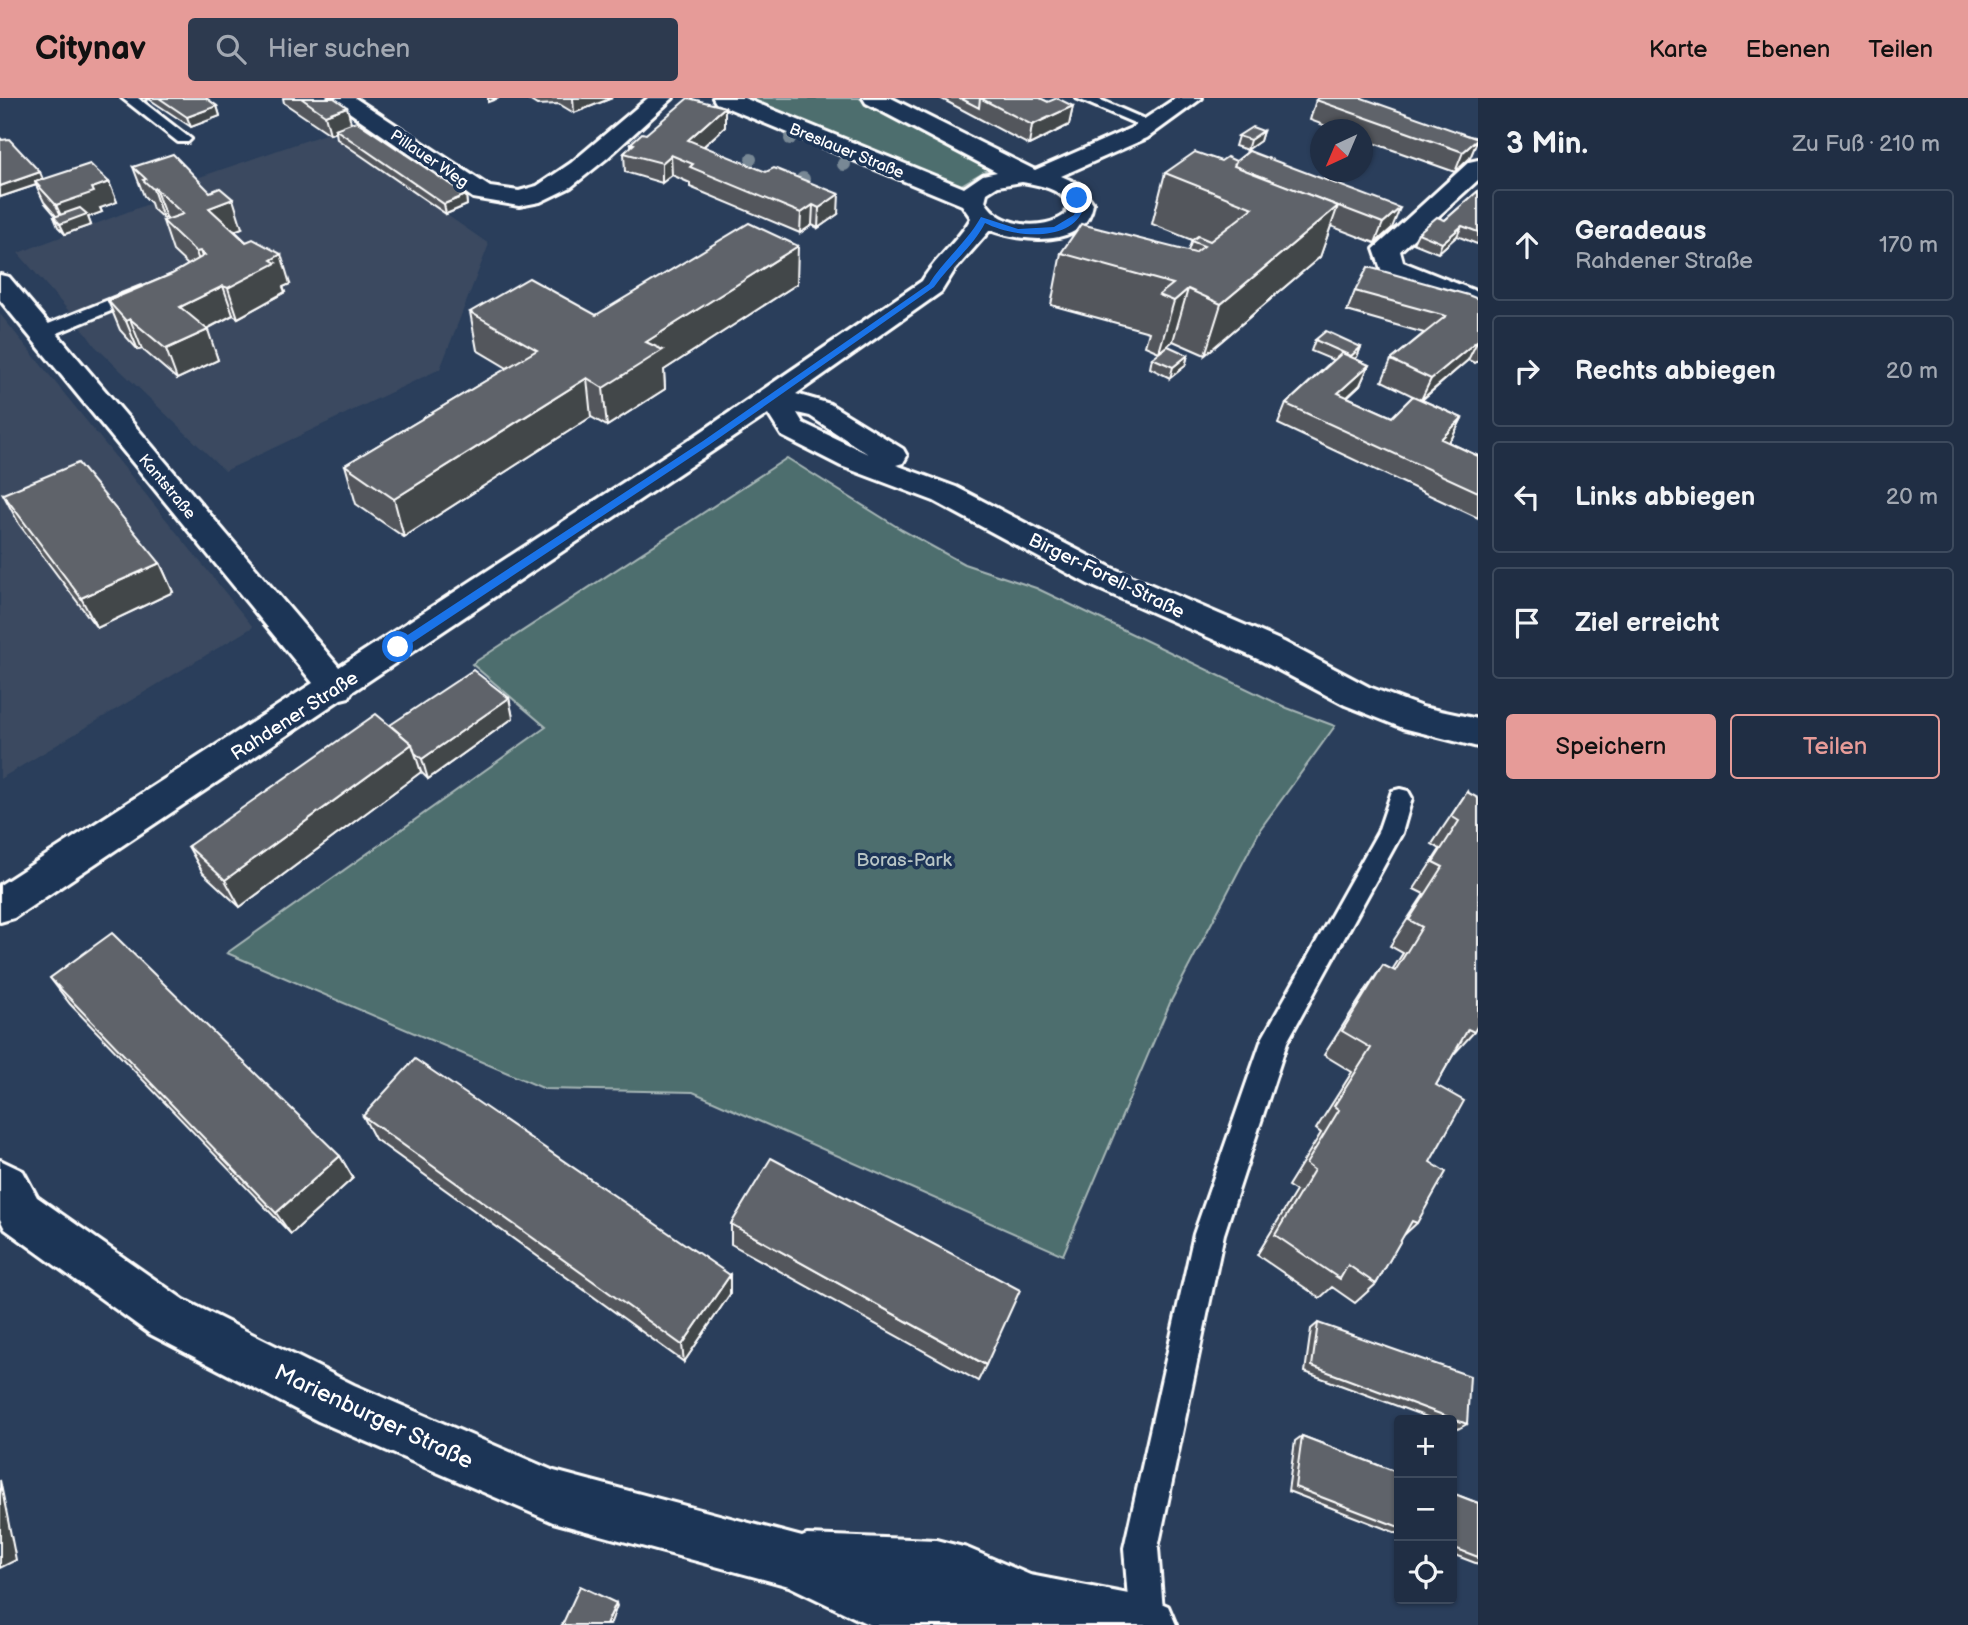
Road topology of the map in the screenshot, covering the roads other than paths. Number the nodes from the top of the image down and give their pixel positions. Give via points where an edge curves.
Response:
1 (129, 98) edge
2 (340, 98) edge
3 (662, 98) edge
4 (724, 98) edge
5 (874, 98) edge
6 (1083, 98) edge
7 (1191, 98) edge
8 (1145, 129) junction
9 (183, 139) dead end
10 (1478, 167) edge
11 (1031, 176) junction
12 (1091, 184) junction
13 (977, 209) junction
14 (0, 283) edge
15 (158, 285) edge
16 (1478, 302) edge
17 (41, 333) junction
18 (773, 397) junction
19 (1272, 651) junction
20 (337, 688) junction
21 (1478, 724) edge
22 (1478, 733) edge
23 (1400, 798) dead end
24 (0, 906) edge
25 (0, 1181) edge
26 (1022, 1613) edge
27 (1148, 1625) edge

1 - 9 lane
2 - 3 street, Pillauer Weg via 482,193 505,198 530,197 556,187
4 - 13 street, Breslauer Straße
5 - 11 street
6 - 8 lane
7 - 8 street
8 - 11 street
8 - 12 street
10 - 16 street via 1387,249 1391,266
11 - 12 street via 1062,185
11 - 13 street, Rahdener Straße via 986,181 975,190
12 - 13 street, Breslauer Straße via 1078,216 1055,229 999,227
13 - 18 street, Rahdener Straße via 976,232 932,286
14 - 17 street, Kantstraße
15 - 17 lane
17 - 20 street, Kantstraße
18 - 19 street, Birger-Forell-Straße via 792,429 852,459 945,494 1100,576
18 - 20 street, Rahdener Straße
19 - 21 street, Birger-Forell-Straße via 1366,675
19 - 22 street, Birger-Forell-Straße via 1378,704 1416,719
20 - 24 street, Rahdener Straße
23 - 27 lane via 1390,833 1275,1039 1209,1234 1142,1548
25 - 26 street, Marienburger Straße via 21,1213 167,1317 336,1402 553,1496 796,1561 903,1613 963,1625
26 - 27 street, Marienburger Straße

